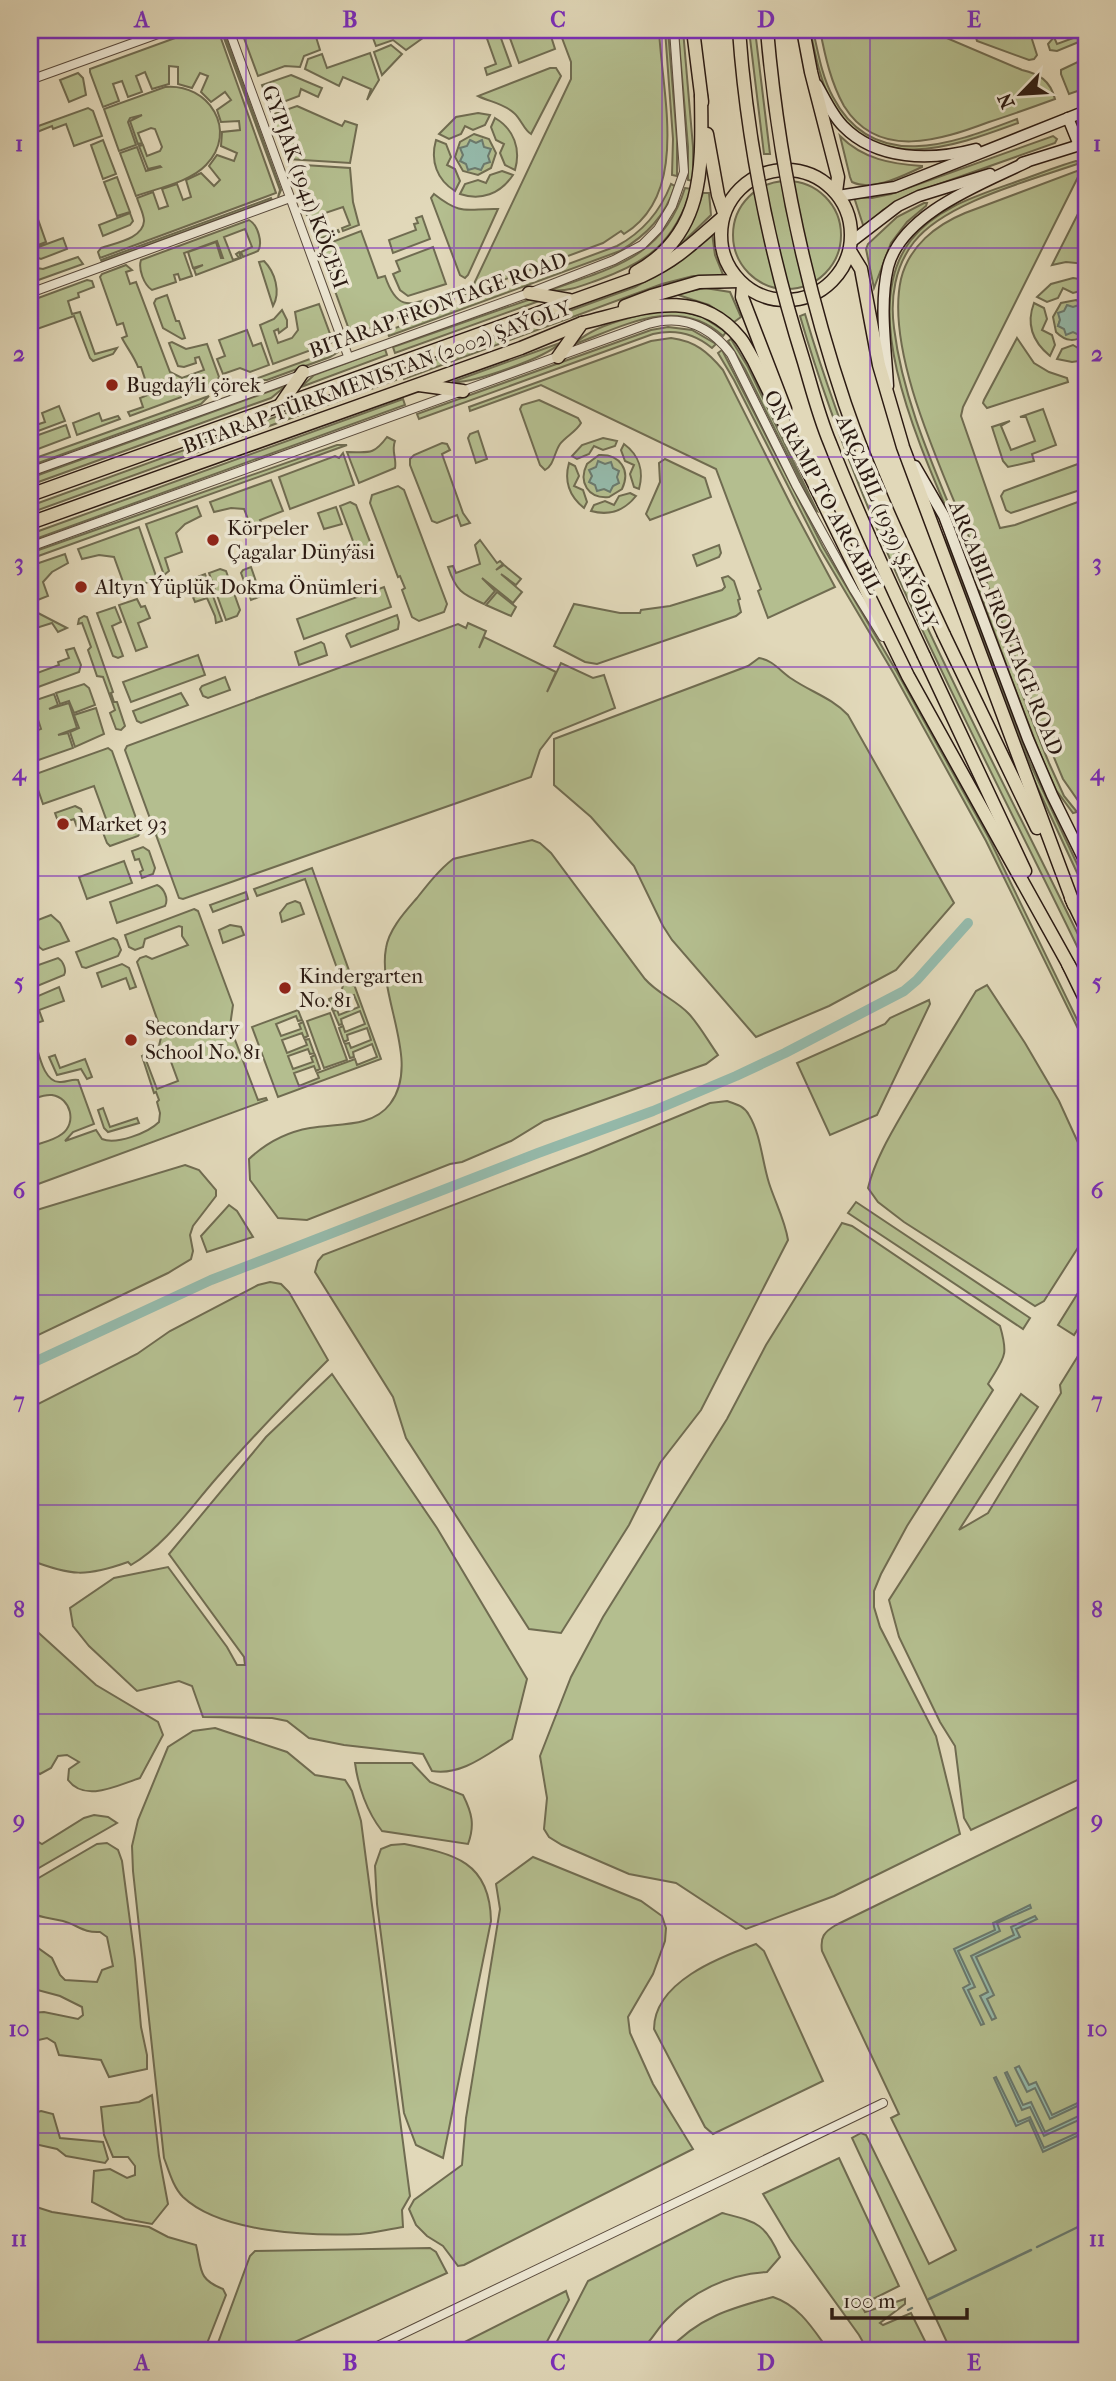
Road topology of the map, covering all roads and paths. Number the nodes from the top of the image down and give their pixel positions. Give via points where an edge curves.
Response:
1 (169, 30) edge
2 (229, 30) edge
3 (674, 30) edge
4 (695, 30) edge
5 (739, 30) edge
6 (767, 30) edge
7 (803, 30) edge
8 (811, 72) junction
9 (30, 80) edge
10 (701, 96) junction
11 (1086, 111) edge
12 (1068, 118) junction
13 (1019, 138) junction
14 (1083, 144) edge
15 (1027, 162) junction
16 (837, 194) junction
17 (290, 198) junction
18 (723, 215) junction
19 (850, 246) junction
20 (741, 283) junction
21 (596, 291) junction
22 (30, 293) edge
23 (529, 293) junction
24 (569, 300) junction
25 (582, 323) junction
26 (348, 356) junction
27 (558, 357) junction
28 (303, 372) junction
29 (416, 384) junction
30 (463, 391) junction
31 (889, 403) junction
32 (281, 404) junction
33 (903, 447) junction
34 (30, 472) edge
35 (814, 485) junction
36 (30, 495) edge
37 (30, 523) edge
38 (30, 547) edge
39 (908, 676) junction
40 (1086, 864) edge
41 (1074, 905) junction
42 (1086, 929) edge
43 (1071, 970) junction
44 (1086, 1001) edge
45 (883, 2103) dead end
46 (367, 2351) edge

1 - 9 street
2 - 17 street, GYPJAK (1941) KÖÇESI
3 - 23 street, BITARAP FRONTAGE ROAD via 684,172 672,206 653,235 630,253
4 - 10 main road
5 - 43 main road, ARÇABIL (1939) ŞAÝOLY, bridge via 742,77 769,238 828,440 874,550
6 - 41 main road, ARÇABIL (1939) ŞAÝOLY, bridge via 795,229 846,406 881,497 944,635
7 - 8 main road
8 - 13 main road via 842,125 860,141 884,152 933,156
8 - 16 main road via 838,177
10 - 18 main road
10 - 21 main road via 699,187 685,221 658,257
11 - 12 main road
12 - 13 main road
12 - 14 main road
13 - 16 main road via 895,187
14 - 15 main road
15 - 19 main road via 908,201 880,218
15 - 31 main road via 943,204 920,221 894,252 884,313
16 - 18 main road via 818,177 774,170 752,178 735,193
16 - 19 main road via 849,217
17 - 22 street
17 - 26 street, GYPJAK (1941) KÖÇESI
18 - 20 main road via 722,251
18 - 21 main road, BITARAP TÜRKMENISTAN (2002) ŞAÝOLY via 668,263
19 - 20 main road via 842,268 815,294 778,300
19 - 31 main road via 860,269
20 - 25 main road, BITARAP TÜRKMENISTAN (2002) ŞAÝOLY via 699,282 675,288
20 - 35 main road via 745,305
21 - 24 main road, BITARAP TÜRKMENISTAN (2002) ŞAÝOLY
23 - 24 main road
23 - 26 street, BITARAP FRONTAGE ROAD
24 - 32 main road, BITARAP TÜRKMENISTAN (2002) ŞAÝOLY
25 - 27 main road
25 - 29 main road, BITARAP TÜRKMENISTAN (2002) ŞAÝOLY
25 - 35 main road via 670,303 716,317 739,337 754,361
26 - 28 street, BITARAP FRONTAGE ROAD
27 - 30 street
27 - 39 street, ON RAMP TO ARCABIL via 657,321 687,322 723,342 854,590
28 - 32 main road
28 - 34 street, BITARAP FRONTAGE ROAD
29 - 30 main road
29 - 37 main road, BITARAP TÜRKMENISTAN (2002) ŞAÝOLY
30 - 38 street
31 - 33 main road
32 - 36 main road, BITARAP TÜRKMENISTAN (2002) ŞAÝOLY
33 - 40 main road, ARCABIL FRONTAGE ROAD via 944,516 1028,739
33 - 41 main road
35 - 39 main road
39 - 43 main road
41 - 42 main road, ARÇABIL (1939) ŞAÝOLY
43 - 44 main road, ARÇABIL (1939) ŞAÝOLY
45 - 46 street

